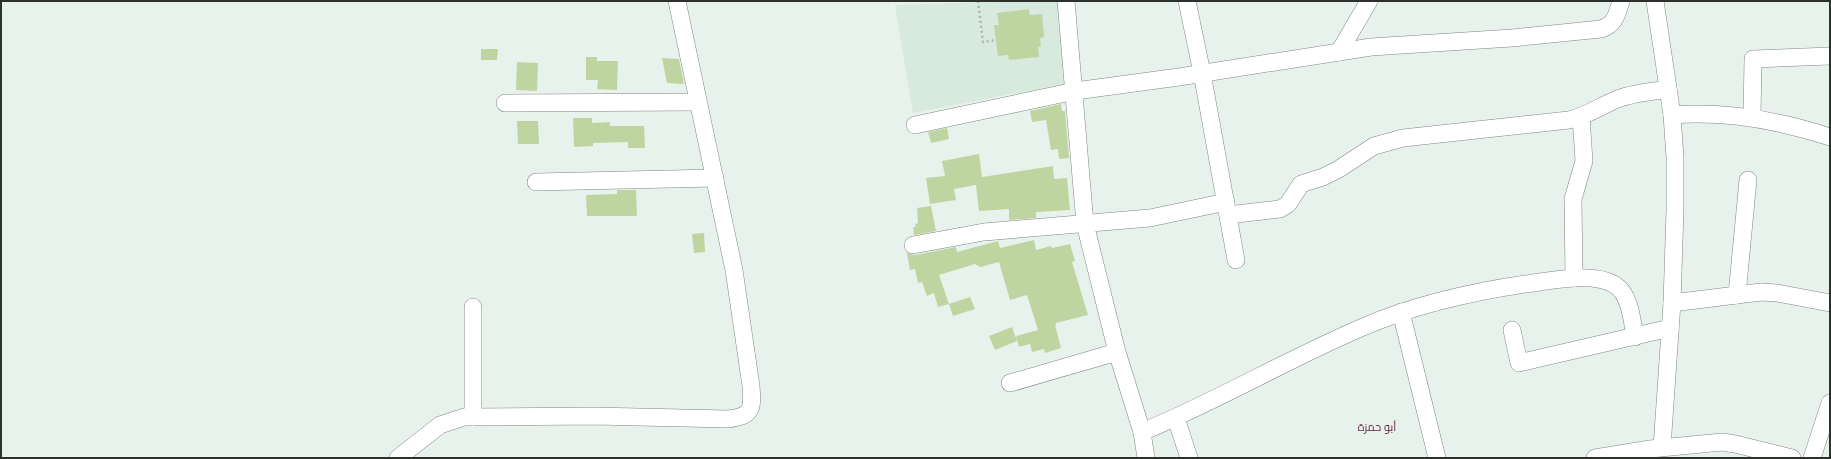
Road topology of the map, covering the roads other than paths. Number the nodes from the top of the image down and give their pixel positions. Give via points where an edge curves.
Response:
1 (677, 1) edge
2 (1066, 1) edge
3 (1187, 1) edge
4 (1369, 1) edge
5 (1621, 1) edge
6 (1655, 1) edge
7 (1339, 52) junction
8 (1830, 56) edge
9 (1202, 73) junction
10 (1668, 89) junction
11 (1075, 91) junction
12 (698, 102) junction
13 (506, 103) dead end
14 (1672, 115) junction
15 (1581, 117) junction
16 (1752, 117) junction
17 (915, 125) dead end
18 (1830, 137) edge
19 (715, 178) junction
20 (1748, 180) dead end
21 (536, 182) dead end
22 (1227, 208) junction
23 (1085, 224) junction
24 (913, 246) dead end
25 (1236, 260) dead end
26 (1574, 278) junction
27 (1738, 295) junction
28 (1672, 303) junction
29 (1830, 303) edge
30 (473, 307) dead end
31 (1401, 312) junction
32 (1670, 328) junction
33 (1512, 330) dead end
34 (1635, 337) junction
35 (1117, 352) junction
36 (1010, 383) dead end
37 (1829, 408) edge
38 (473, 417) junction
39 (1176, 418) junction
40 (1142, 432) junction
41 (1654, 451) edge
42 (398, 458) edge
43 (1146, 458) edge
44 (1189, 458) edge
45 (1437, 458) edge
46 (1595, 458) edge
47 (1792, 458) edge
48 (1812, 458) edge

1 - 12 street
2 - 11 street
3 - 9 street
4 - 7 street
5 - 7 street via 1614,22 1601,29 1512,38 1371,47
6 - 10 street
7 - 9 street
8 - 16 street via 1753,59
9 - 11 street
9 - 22 street
10 - 14 street
10 - 15 street via 1621,98
11 - 17 street
11 - 23 street
12 - 13 street
12 - 19 street
14 - 16 street
14 - 28 street via 1675,210
15 - 22 street via 1387,141 1374,146 1328,175 1301,184 1288,204 1280,208
15 - 26 street via 1584,160 1573,199
16 - 18 street
19 - 21 street
19 - 38 street via 734,270 753,401 750,412 742,417 728,419
20 - 27 street
22 - 23 street
22 - 25 street
23 - 24 street via 984,232
23 - 35 street
26 - 31 street via 1459,296
26 - 34 street via 1605,280 1620,289 1629,309
27 - 28 street
27 - 29 street via 1777,293
28 - 32 street
30 - 38 street
31 - 39 street via 1363,327
31 - 45 street
32 - 34 street
32 - 41 street
33 - 34 street via 1519,363
35 - 36 street
35 - 40 street
37 - 48 street
38 - 42 street via 440,425
39 - 40 street
39 - 44 street
40 - 43 street
41 - 46 street
41 - 47 street via 1722,442

